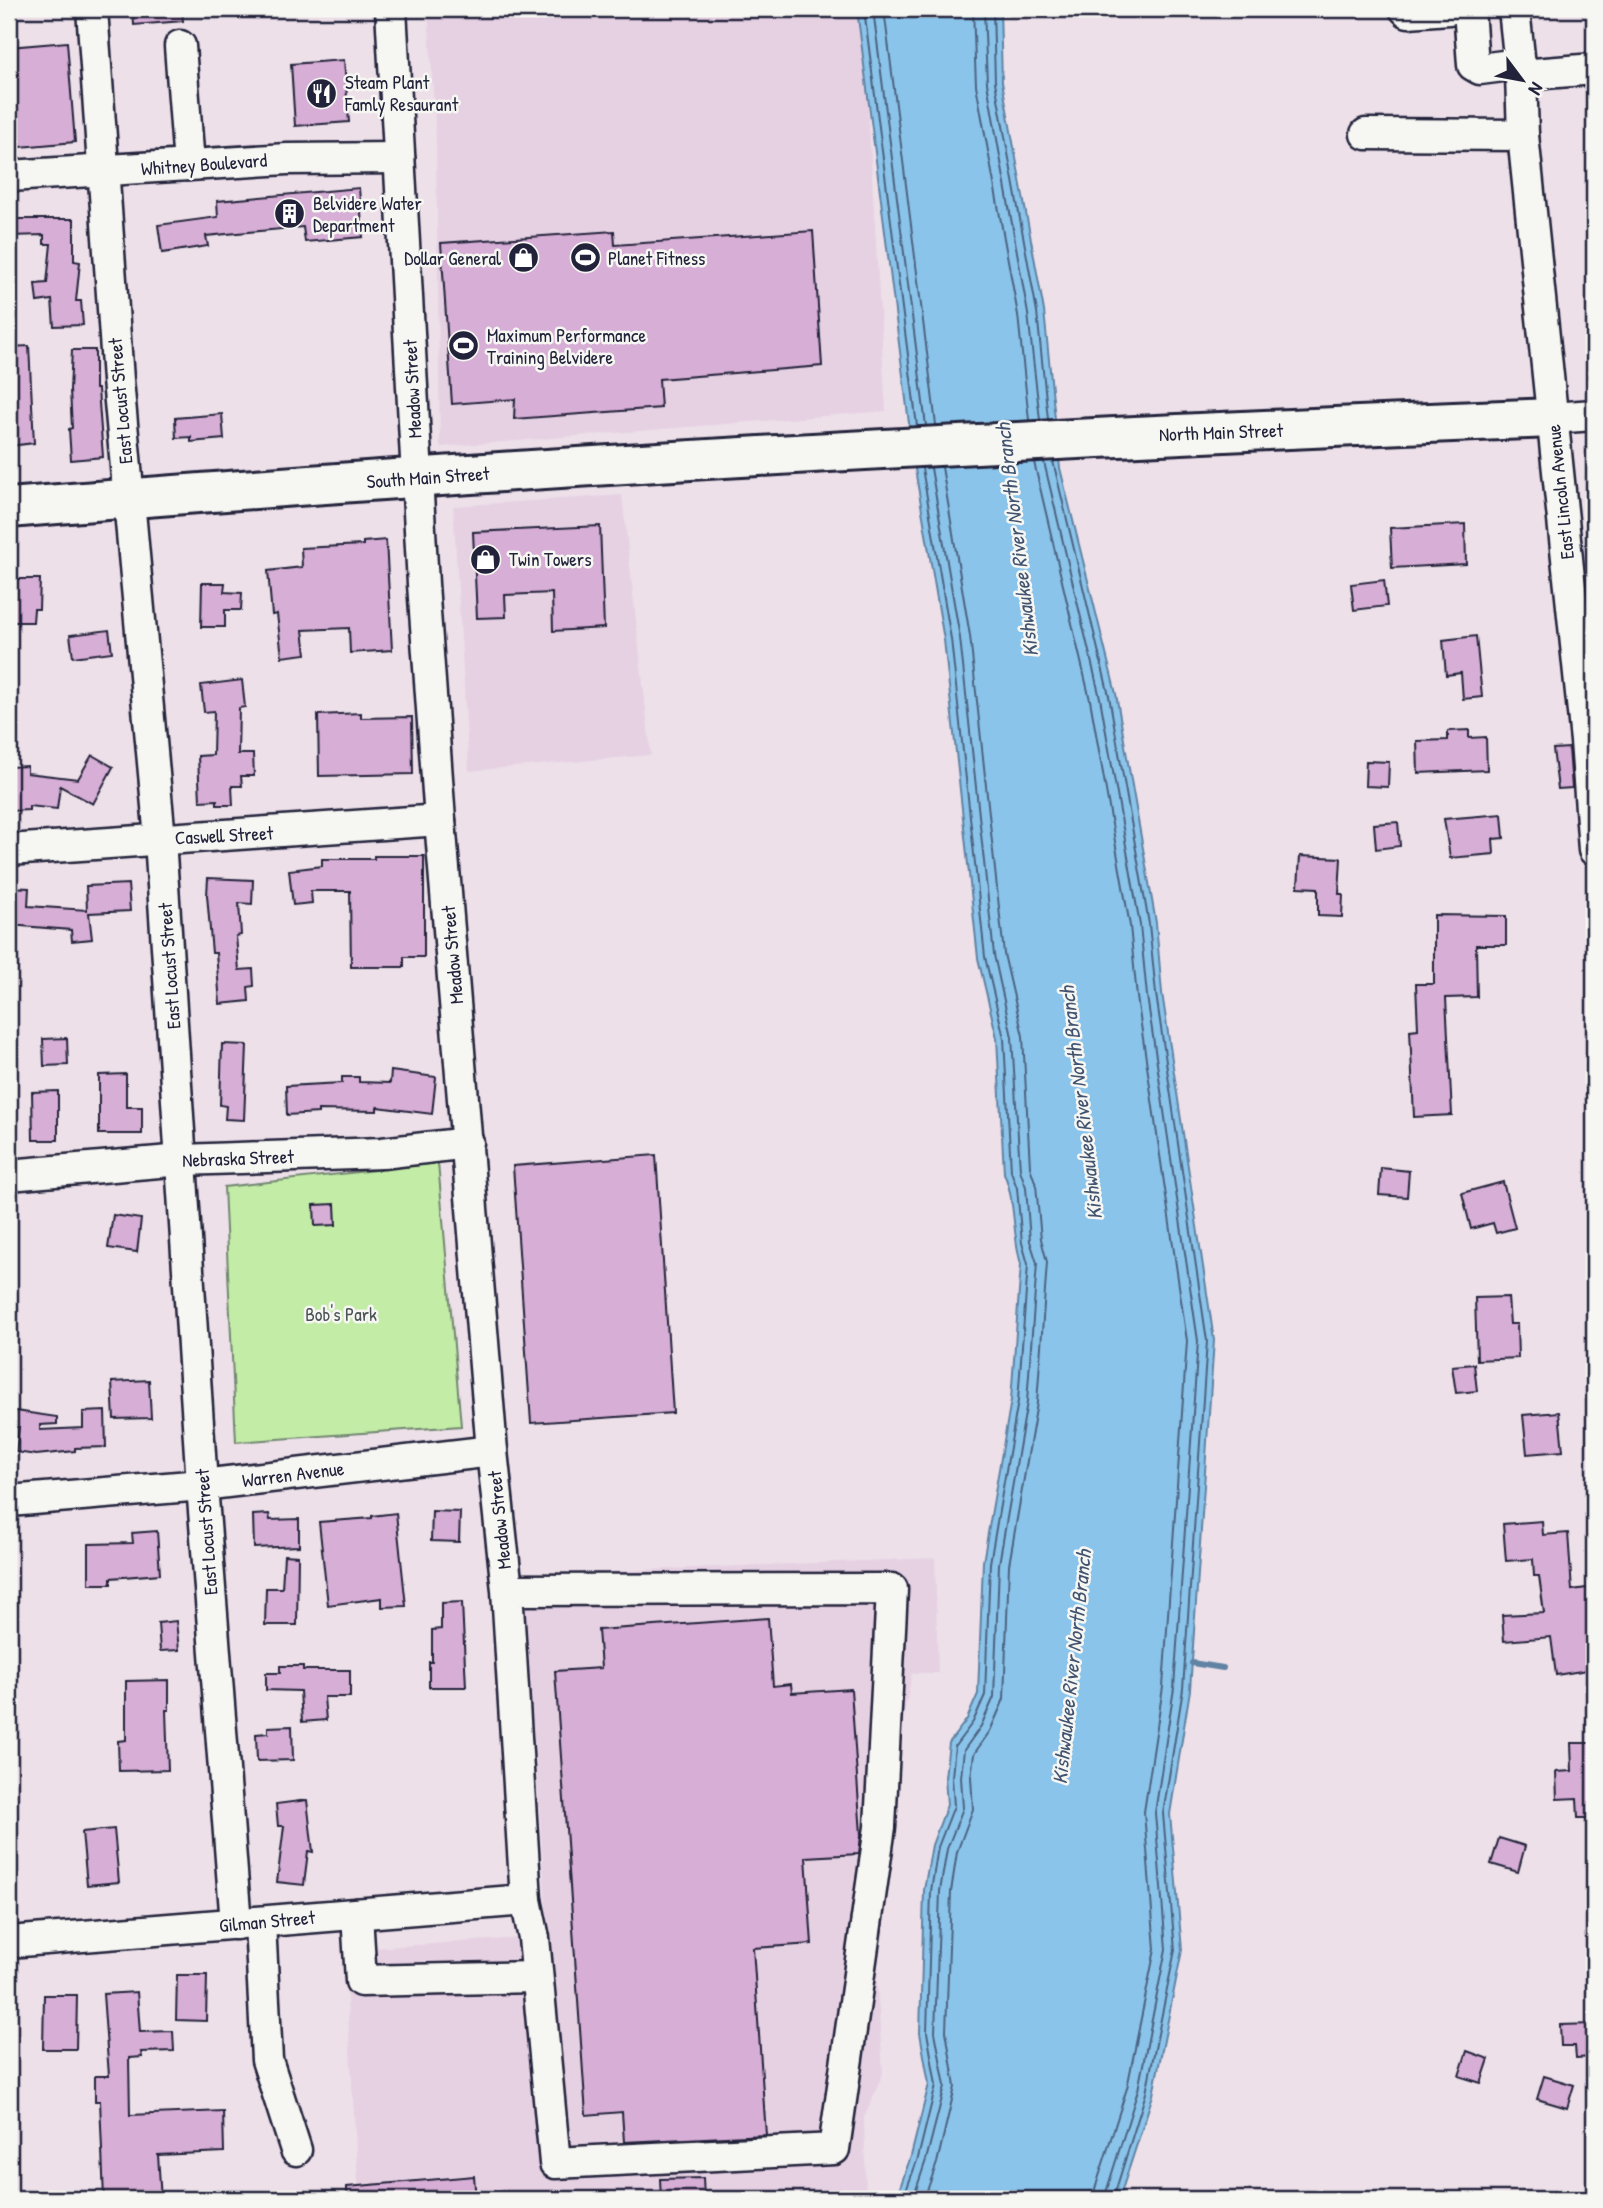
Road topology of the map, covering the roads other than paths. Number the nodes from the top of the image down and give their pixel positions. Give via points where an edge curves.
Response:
1 (92, 9) edge
2 (391, 9) edge
3 (1405, 9) edge
4 (1449, 9) edge
5 (1469, 9) edge
6 (1514, 9) edge
7 (180, 46) dead end
8 (1594, 69) edge
9 (1520, 70) junction
10 (1366, 134) dead end
11 (1523, 135) junction
12 (399, 158) junction
13 (189, 165) junction
14 (103, 171) junction
15 (9, 176) edge
16 (1594, 415) edge
17 (1552, 418) junction
18 (848, 451) joint
19 (417, 478) junction
20 (128, 498) junction
21 (9, 508) edge
22 (1590, 740) edge
23 (440, 820) junction
24 (160, 839) junction
25 (9, 850) edge
26 (1594, 850) edge
27 (468, 1143) junction
28 (182, 1160) junction
29 (9, 1175) edge
30 (492, 1451) junction
31 (202, 1485) junction
32 (9, 1501) edge
33 (507, 1590) junction
34 (526, 1900) junction
35 (357, 1914) junction
36 (248, 1923) junction
37 (9, 1942) edge
38 (536, 1977) junction
39 (296, 2150) dead end

1 - 14 street, East Locust Street
2 - 12 street, Meadow Street
3 - 4 street
5 - 9 street via 1473,65
6 - 9 street, East Lincoln Avenue
7 - 13 street
8 - 9 street
9 - 11 street, East Lincoln Avenue
10 - 11 street
11 - 17 street, East Lincoln Avenue
12 - 13 street, Whitney Boulevard
12 - 19 street, Meadow Street
13 - 14 street, Whitney Boulevard
14 - 15 street, Whitney Boulevard
14 - 20 street, East Locust Street
16 - 17 street, North Main Street
17 - 18 main road, North Main Street
17 - 22 street, East Lincoln Avenue
18 - 19 main road, South Main Street
19 - 20 main road, South Main Street
19 - 23 street, Meadow Street
20 - 21 main road, South Main Street
20 - 24 street, East Locust Street
22 - 26 street, East Lincoln Avenue
23 - 24 street, Caswell Street
23 - 27 street, Meadow Street
24 - 25 street, Caswell Street
24 - 28 street, East Locust Street
27 - 28 street, Nebraska Street via 382,1153
27 - 30 street, Meadow Street
28 - 29 street, Nebraska Street
28 - 31 street, East Locust Street
30 - 31 street, Warren Avenue
30 - 33 street, Meadow Street
31 - 32 street, Warren Avenue
31 - 36 street, East Locust Street
33 - 34 street, Meadow Street
33 - 38 street, Meadow Street via 892,1589 880,1828 834,2149 555,2163
34 - 35 street, Gilman Street
34 - 38 street, Meadow Street
35 - 36 street, Gilman Street
35 - 38 street via 361,1981
36 - 37 street, Gilman Street
36 - 39 street, East Locust Street via 267,2060

